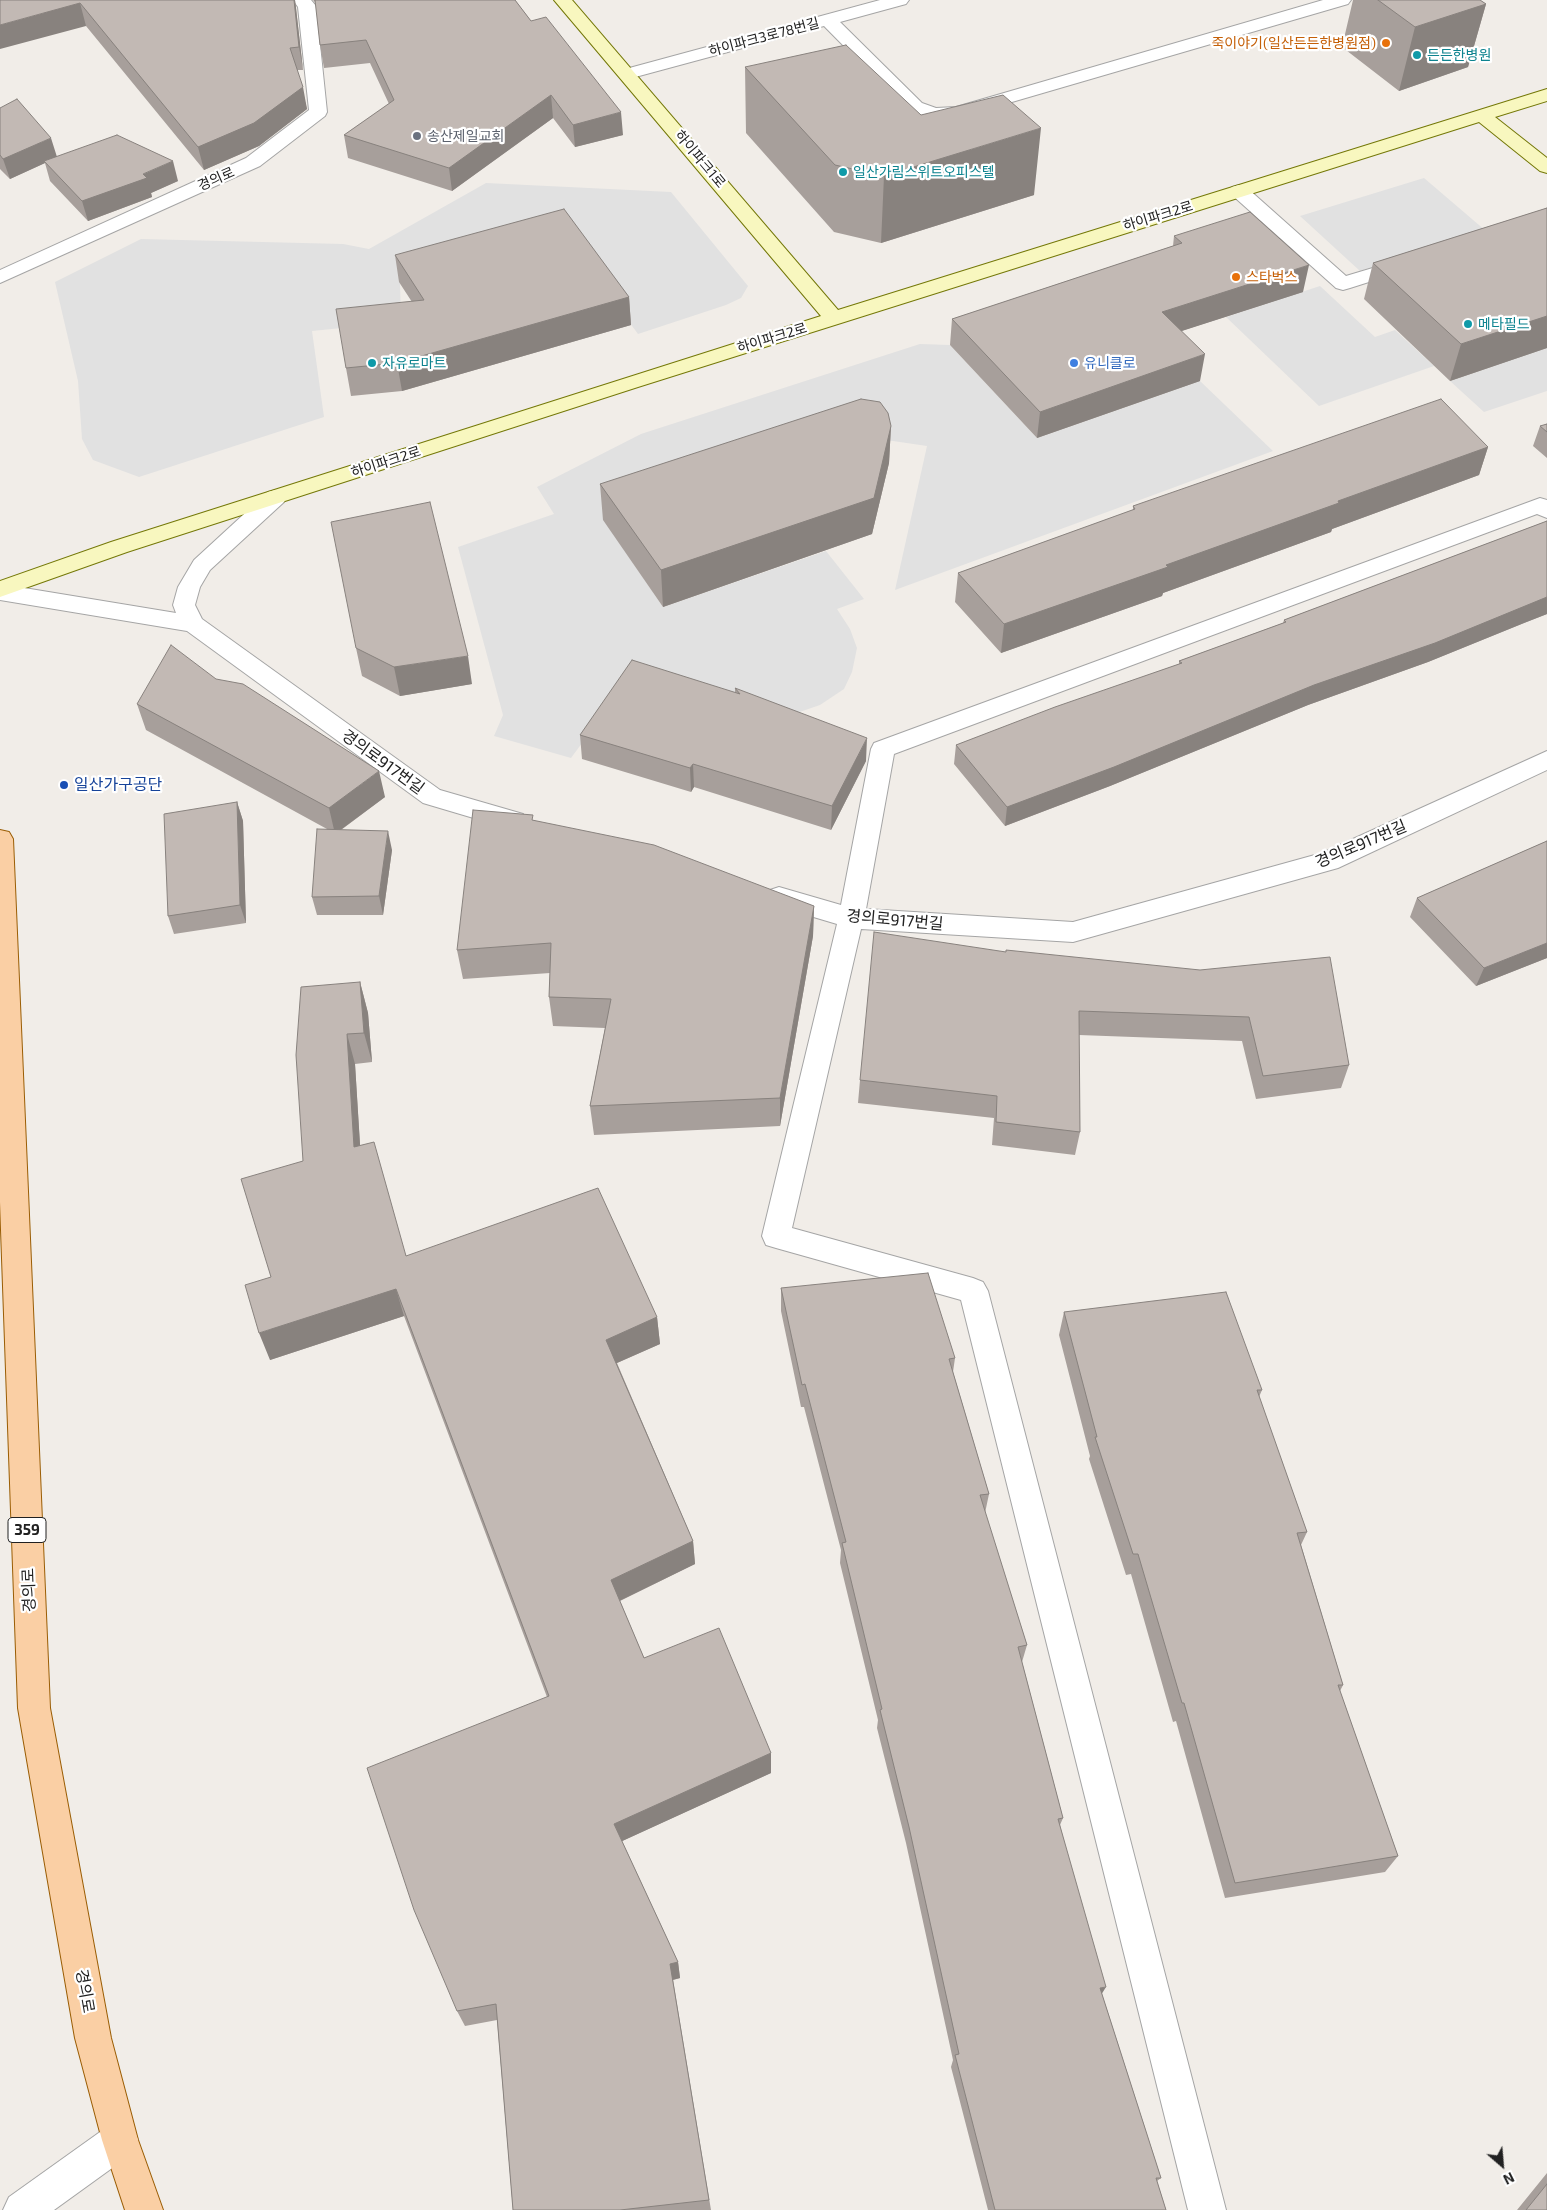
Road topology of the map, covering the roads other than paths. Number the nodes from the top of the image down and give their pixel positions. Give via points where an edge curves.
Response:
1 (302, 0) edge
2 (563, 0) edge
3 (900, 0) edge
4 (1342, 0) edge
5 (828, 20) junction
6 (628, 74) junction
7 (1547, 95) edge
8 (1482, 116) junction
9 (1547, 168) edge
10 (1239, 191) junction
11 (1428, 258) edge
12 (0, 277) edge
13 (835, 318) junction
14 (276, 497) junction
15 (1547, 511) edge
16 (0, 591) edge
17 (193, 624) junction
18 (1547, 760) edge
19 (538, 828) edge
20 (0, 838) edge
21 (756, 891) edge
22 (851, 918) junction
23 (120, 2140) junction
24 (22, 2210) edge
25 (144, 2210) edge
26 (1207, 2210) edge

1 - 12 street, 경의로 via 307,6 318,112 254,162
2 - 6 street, 하이파크1로
3 - 5 street, 하이파크3로78번길
4 - 5 street via 957,112 934,114 915,107
5 - 6 street, 하이파크3로78번길
6 - 13 street, 하이파크1로
7 - 8 street, 하이파크2로
8 - 9 street
8 - 10 street, 하이파크2로
10 - 11 street via 1343,284
10 - 13 street, 하이파크2로
13 - 14 street, 하이파크2로
14 - 16 street, 하이파크2로 via 119,547
14 - 17 street via 202,565 189,587 184,606
15 - 22 street via 1540,505 883,748
16 - 17 street
17 - 19 street, 경의로917번길 via 432,797
18 - 22 street, 경의로917번길 via 1329,861 1073,932
20 - 23 main road, 경의로 / 359 via 34,1708 94,2038
21 - 22 street, 경의로917번길
22 - 26 street via 776,1236 973,1291
23 - 24 street
23 - 25 main road, 경의로 / 359

